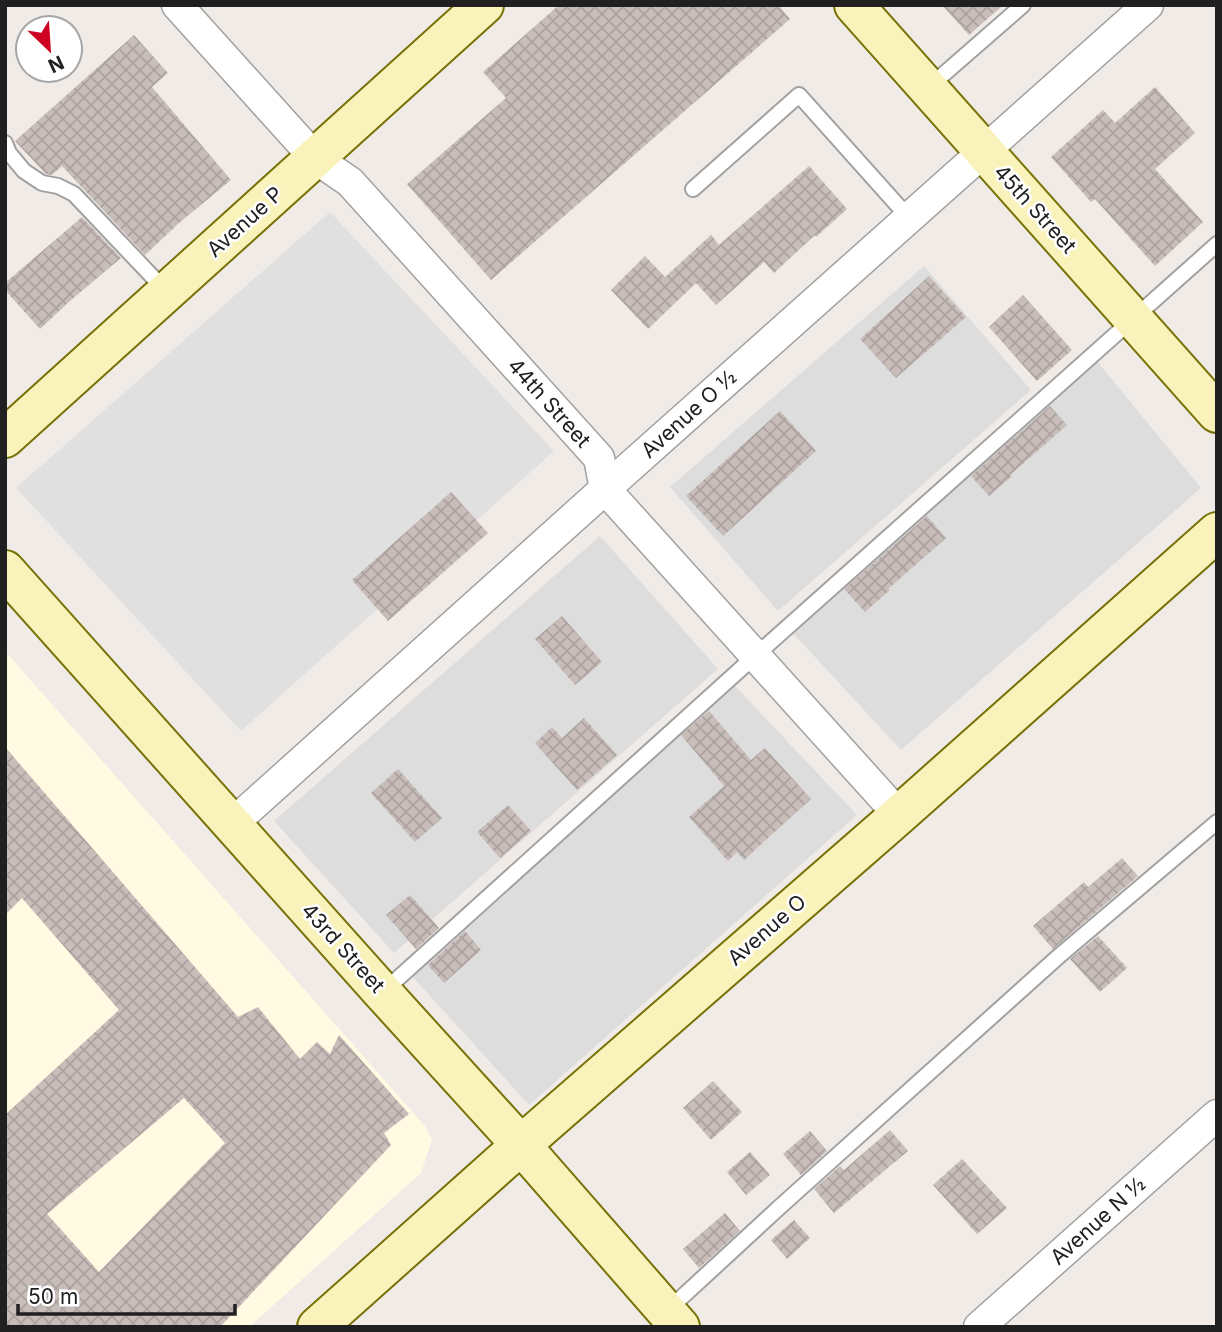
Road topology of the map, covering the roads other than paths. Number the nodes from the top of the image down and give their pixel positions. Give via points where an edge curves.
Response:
1 (177, 5) edge
2 (484, 5) edge
3 (854, 5) edge
4 (1023, 5) edge
5 (1148, 5) edge
6 (928, 88) junction
7 (5, 143) edge
8 (984, 152) junction
9 (315, 158) junction
10 (693, 189) dead end
11 (909, 218) junction
12 (1217, 244) edge
13 (167, 292) junction
14 (1133, 319) junction
15 (1217, 413) edge
16 (5, 438) edge
17 (605, 489) junction
18 (1217, 532) edge
19 (5, 570) edge
20 (755, 656) junction
21 (899, 815) junction
22 (1217, 822) edge
23 (232, 824) junction
24 (383, 992) junction
25 (1217, 1115) edge
26 (521, 1145) junction
27 (673, 1319) edge
28 (317, 1327) edge
29 (979, 1327) edge

1 - 9 street, 44th Street
2 - 9 main road, Avenue P
3 - 6 main road, 45th Street
4 - 6 lane
5 - 8 street, Avenue O ½
6 - 8 main road, 45th Street
7 - 13 lane via 24,171 74,194
8 - 11 street, Avenue O ½
8 - 14 main road, 45th Street
9 - 13 main road, Avenue P
9 - 17 street, 44th Street via 350,182 599,458
10 - 11 lane via 799,95
11 - 17 street, Avenue O ½
12 - 14 lane
13 - 16 main road, Avenue P
14 - 15 main road, 45th Street
14 - 20 lane
17 - 20 street, 44th Street
17 - 23 street, Avenue O ½
18 - 21 main road, Avenue O
19 - 23 main road, 43rd Street
20 - 21 street, 44th Street
20 - 24 lane
21 - 26 main road, Avenue O
22 - 27 lane via 1059,956 783,1204
23 - 24 main road, 43rd Street
24 - 26 main road, 43rd Street
25 - 29 street, Avenue N ½
26 - 27 main road, 43rd Street
26 - 28 main road, Avenue O

